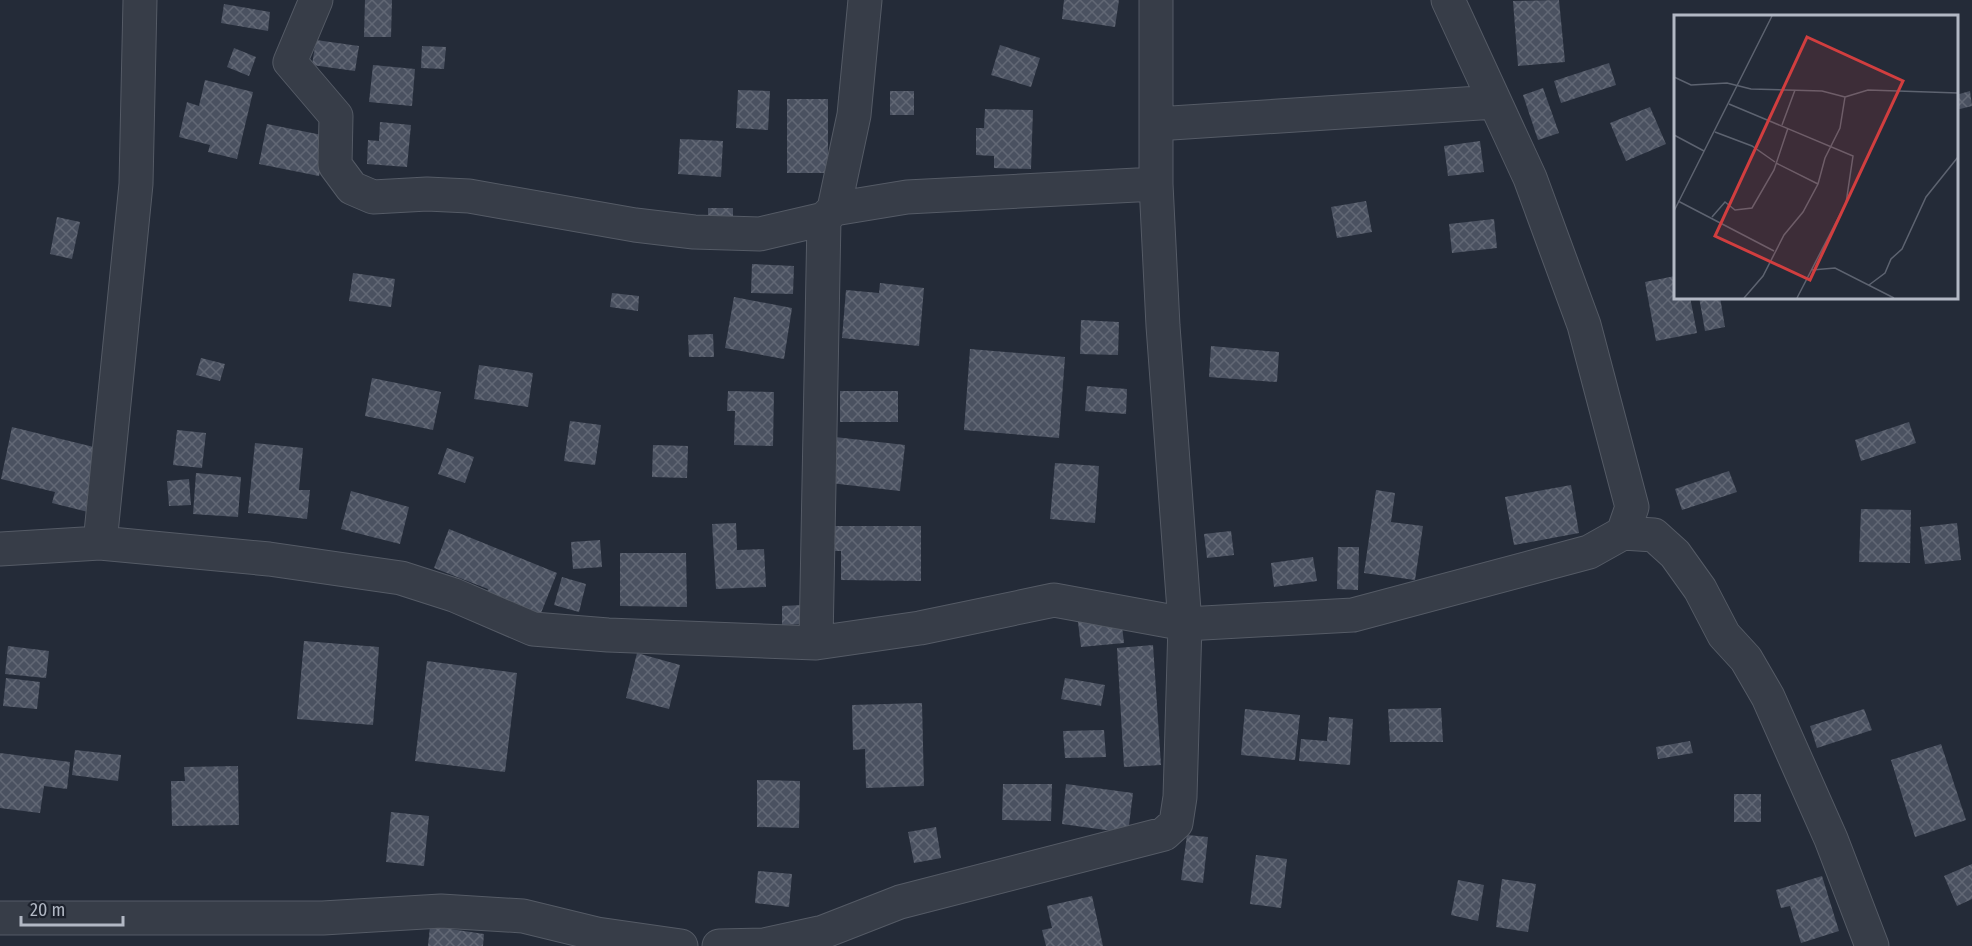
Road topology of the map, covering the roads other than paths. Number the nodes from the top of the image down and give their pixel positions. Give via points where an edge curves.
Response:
1 (140, 0) edge
2 (316, 0) edge
3 (865, 0) edge
4 (1155, 0) edge
5 (1448, 0) edge
6 (1495, 102) junction
7 (1156, 124) junction
8 (1156, 184) junction
9 (829, 214) junction
10 (1623, 533) junction
11 (100, 543) junction
12 (0, 549) edge
13 (1185, 624) junction
14 (816, 643) junction
15 (0, 918) edge
16 (88, 920) junction
17 (116, 946) edge
18 (681, 946) edge
19 (718, 946) edge
20 (1872, 946) edge

1 - 11 street via 136,184
2 - 9 street via 290,62 336,116 335,165 352,188 373,197 469,196 694,232 760,234
3 - 9 street via 854,115
4 - 7 street
5 - 6 street
6 - 7 street
6 - 10 street via 1530,178 1584,325 1632,507
7 - 8 street
8 - 9 street via 907,197
8 - 13 street
9 - 14 street
10 - 13 street via 1589,552 1353,615
10 - 20 street via 1654,535 1675,554 1700,589 1724,635 1746,659 1780,724
11 - 12 street
11 - 14 street via 269,559 401,578 533,629
13 - 14 street via 1054,600 920,628
13 - 19 street via 1180,798 1176,823 1164,834 900,902 823,932 764,945
15 - 16 street
16 - 17 street
16 - 18 street via 323,918 441,911 523,916 597,934

